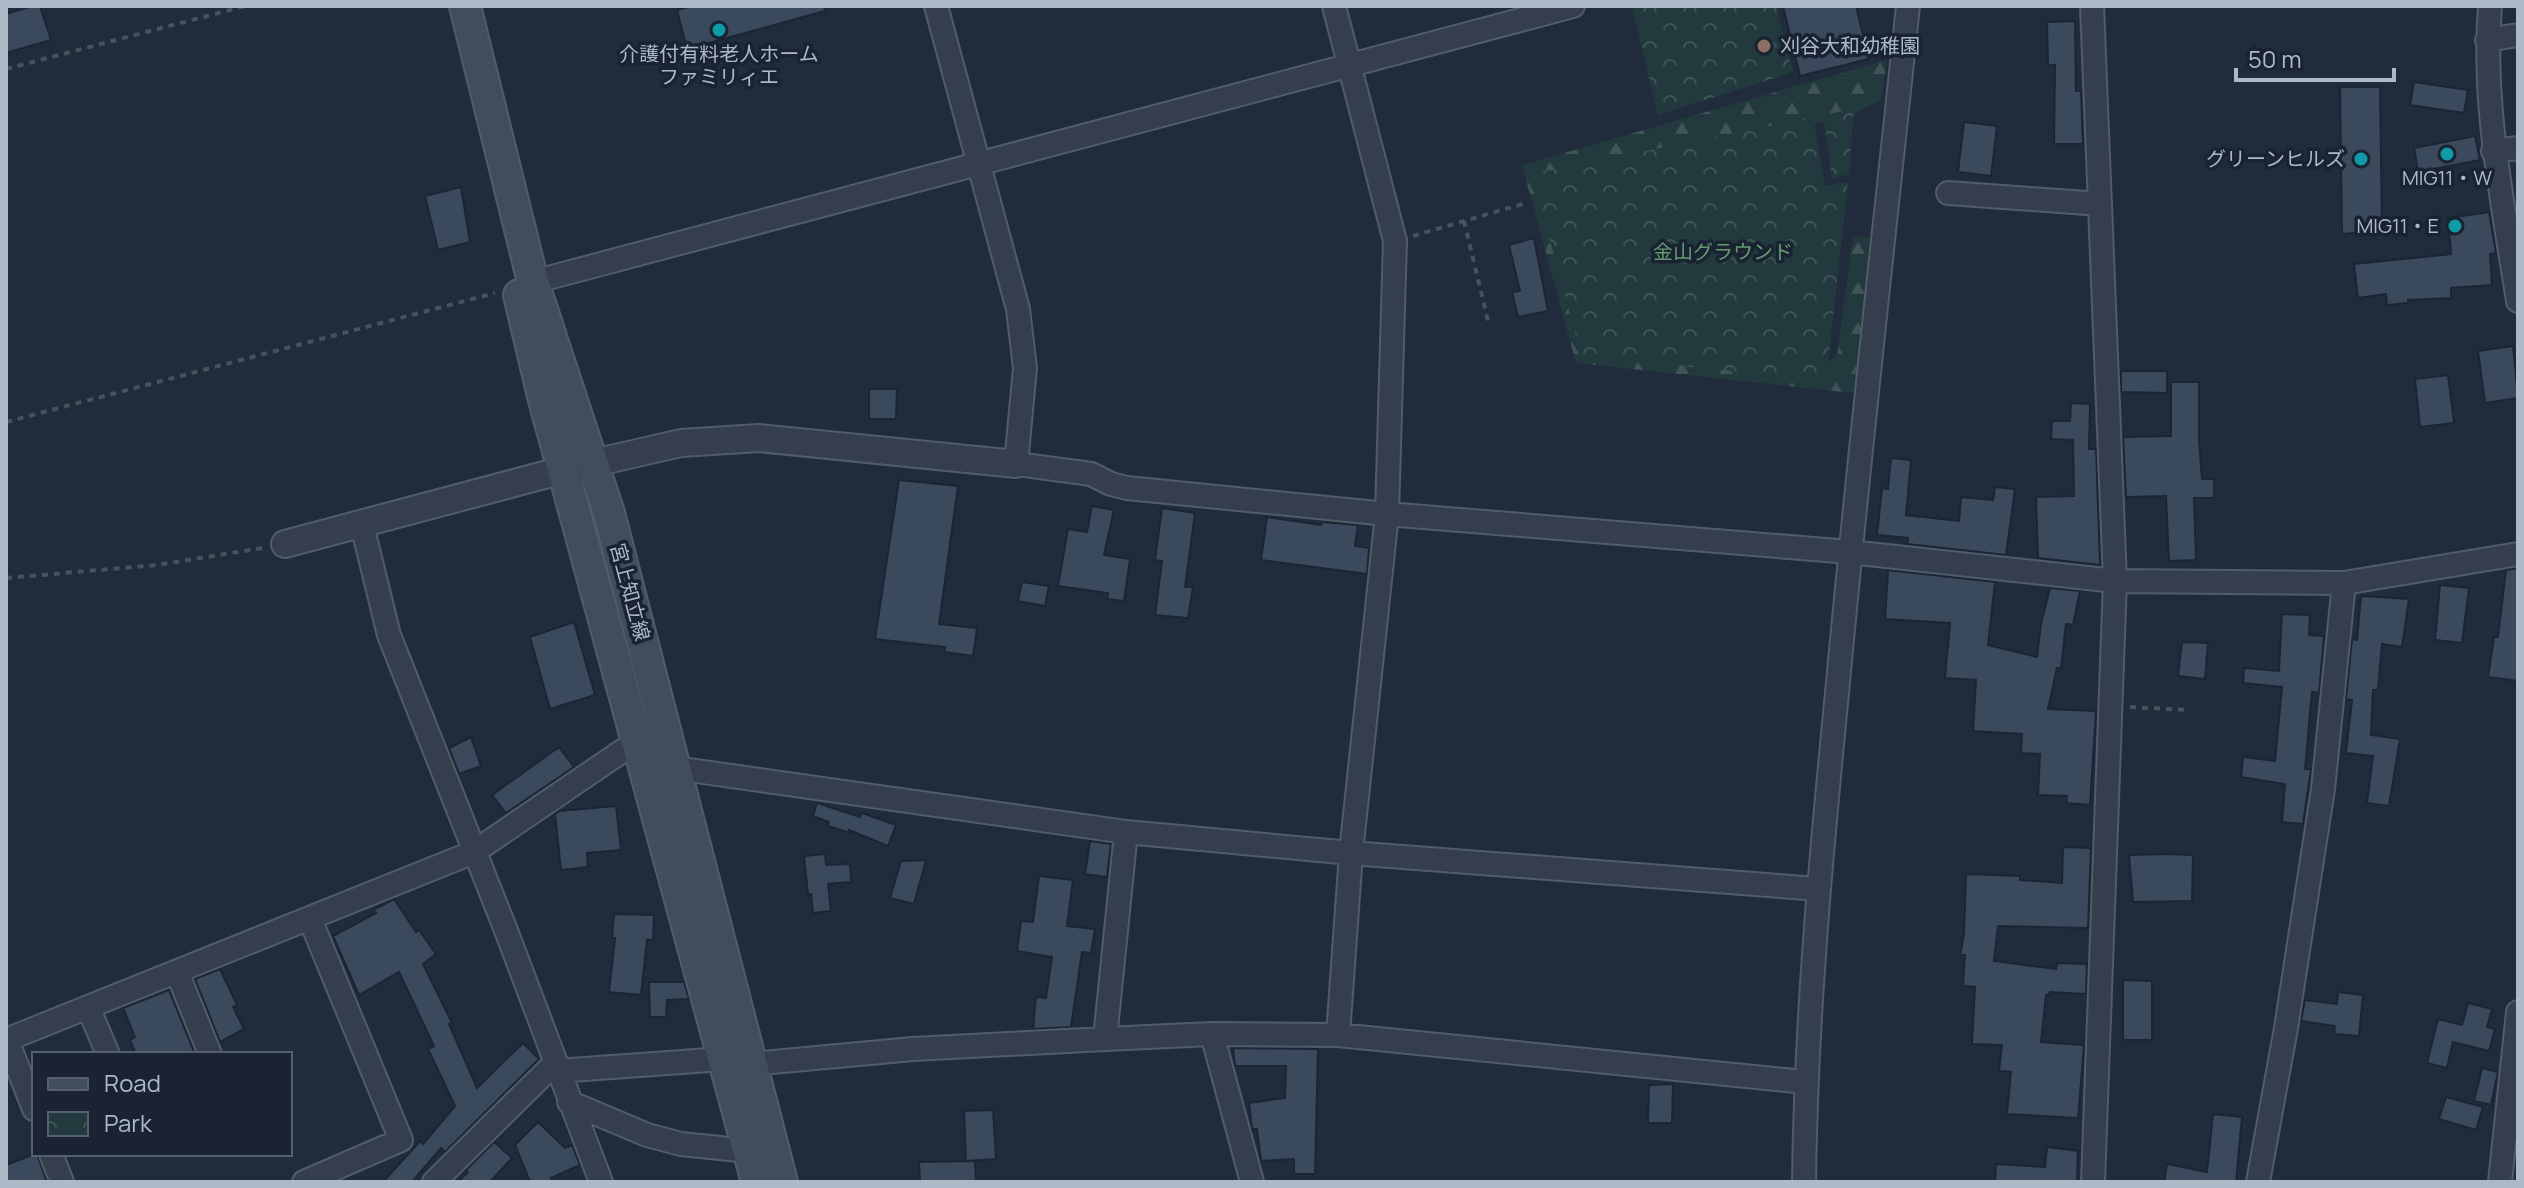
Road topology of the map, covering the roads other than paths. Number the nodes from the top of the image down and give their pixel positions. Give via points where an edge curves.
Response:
1 (448, 6) edge
2 (465, 6) edge
3 (936, 6) edge
4 (1334, 6) edge
5 (1573, 6) edge
6 (1908, 6) edge
7 (2092, 6) edge
8 (2490, 6) edge
9 (2518, 35) edge
10 (2487, 40) junction
11 (1348, 65) junction
12 (2518, 148) edge
13 (2493, 151) junction
14 (978, 164) junction
15 (1948, 193) dead end
16 (2100, 204) junction
17 (525, 285) junction
18 (2518, 301) edge
19 (1016, 464) junction
20 (578, 467) junction
21 (1387, 514) junction
22 (362, 525) junction
23 (285, 544) road end
24 (1850, 552) junction
25 (2518, 554) edge
26 (2115, 581) junction
27 (2344, 583) junction
28 (637, 741) junction
29 (675, 768) junction
30 (1126, 832) junction
31 (474, 852) junction
32 (1351, 853) junction
33 (1818, 889) junction
34 (310, 919) junction
35 (177, 972) junction
36 (88, 1007) junction
37 (2518, 1012) edge
38 (1212, 1034) junction
39 (1338, 1035) junction
40 (1105, 1039) junction
41 (6, 1040) edge
42 (107, 1052) edge
43 (209, 1052) edge
44 (737, 1062) junction
45 (556, 1067) junction
46 (1805, 1082) junction
47 (569, 1102) junction
48 (32, 1104) edge
49 (749, 1151) junction
50 (52, 1156) edge
51 (317, 1180) edge
52 (598, 1181) edge
53 (62, 1182) edge
54 (434, 1182) edge
55 (757, 1182) edge
56 (782, 1182) edge
57 (1252, 1182) edge
58 (1804, 1182) edge
59 (2093, 1182) edge
60 (2258, 1182) edge
61 (2500, 1182) edge

1 - 17 main road, 宮上知立線
2 - 17 main road, 宮上知立線
3 - 14 street
4 - 11 street
5 - 11 street
6 - 24 street
7 - 16 street
8 - 10 street
9 - 10 street
10 - 13 street
11 - 14 street
11 - 21 street via 1395,241
12 - 13 street
13 - 18 street
14 - 17 street
14 - 19 street via 1018,309 1025,368
15 - 16 street
16 - 26 street
17 - 20 main road, 宮上知立線
19 - 20 street via 749,438 681,443
19 - 21 street via 1091,474 1127,488
20 - 22 street
20 - 28 main road, 宮上知立線
20 - 29 main road, 宮上知立線 via 609,513
21 - 24 street
21 - 32 street
22 - 23 street
22 - 31 street via 389,635
24 - 26 street
24 - 33 street
25 - 27 street
26 - 27 street
26 - 59 street
27 - 60 street via 2323,789
28 - 31 street
28 - 44 main road, 宮上知立線
29 - 30 street
29 - 44 main road, 宮上知立線
30 - 32 street
30 - 40 street
31 - 34 street
31 - 45 street
32 - 33 street
32 - 39 street
33 - 46 street
34 - 35 street
34 - 51 street via 401,1140
35 - 36 street
35 - 43 street
36 - 41 street
36 - 42 street
37 - 61 street
38 - 39 street
38 - 40 street
38 - 57 street
39 - 46 street
40 - 44 street
41 - 48 street
44 - 45 street
44 - 49 main road, 宮上知立線
44 - 56 main road, 宮上知立線
45 - 47 street
45 - 54 street
46 - 58 street
47 - 49 street via 647,1135
47 - 52 street
49 - 55 main road, 宮上知立線
50 - 53 street

